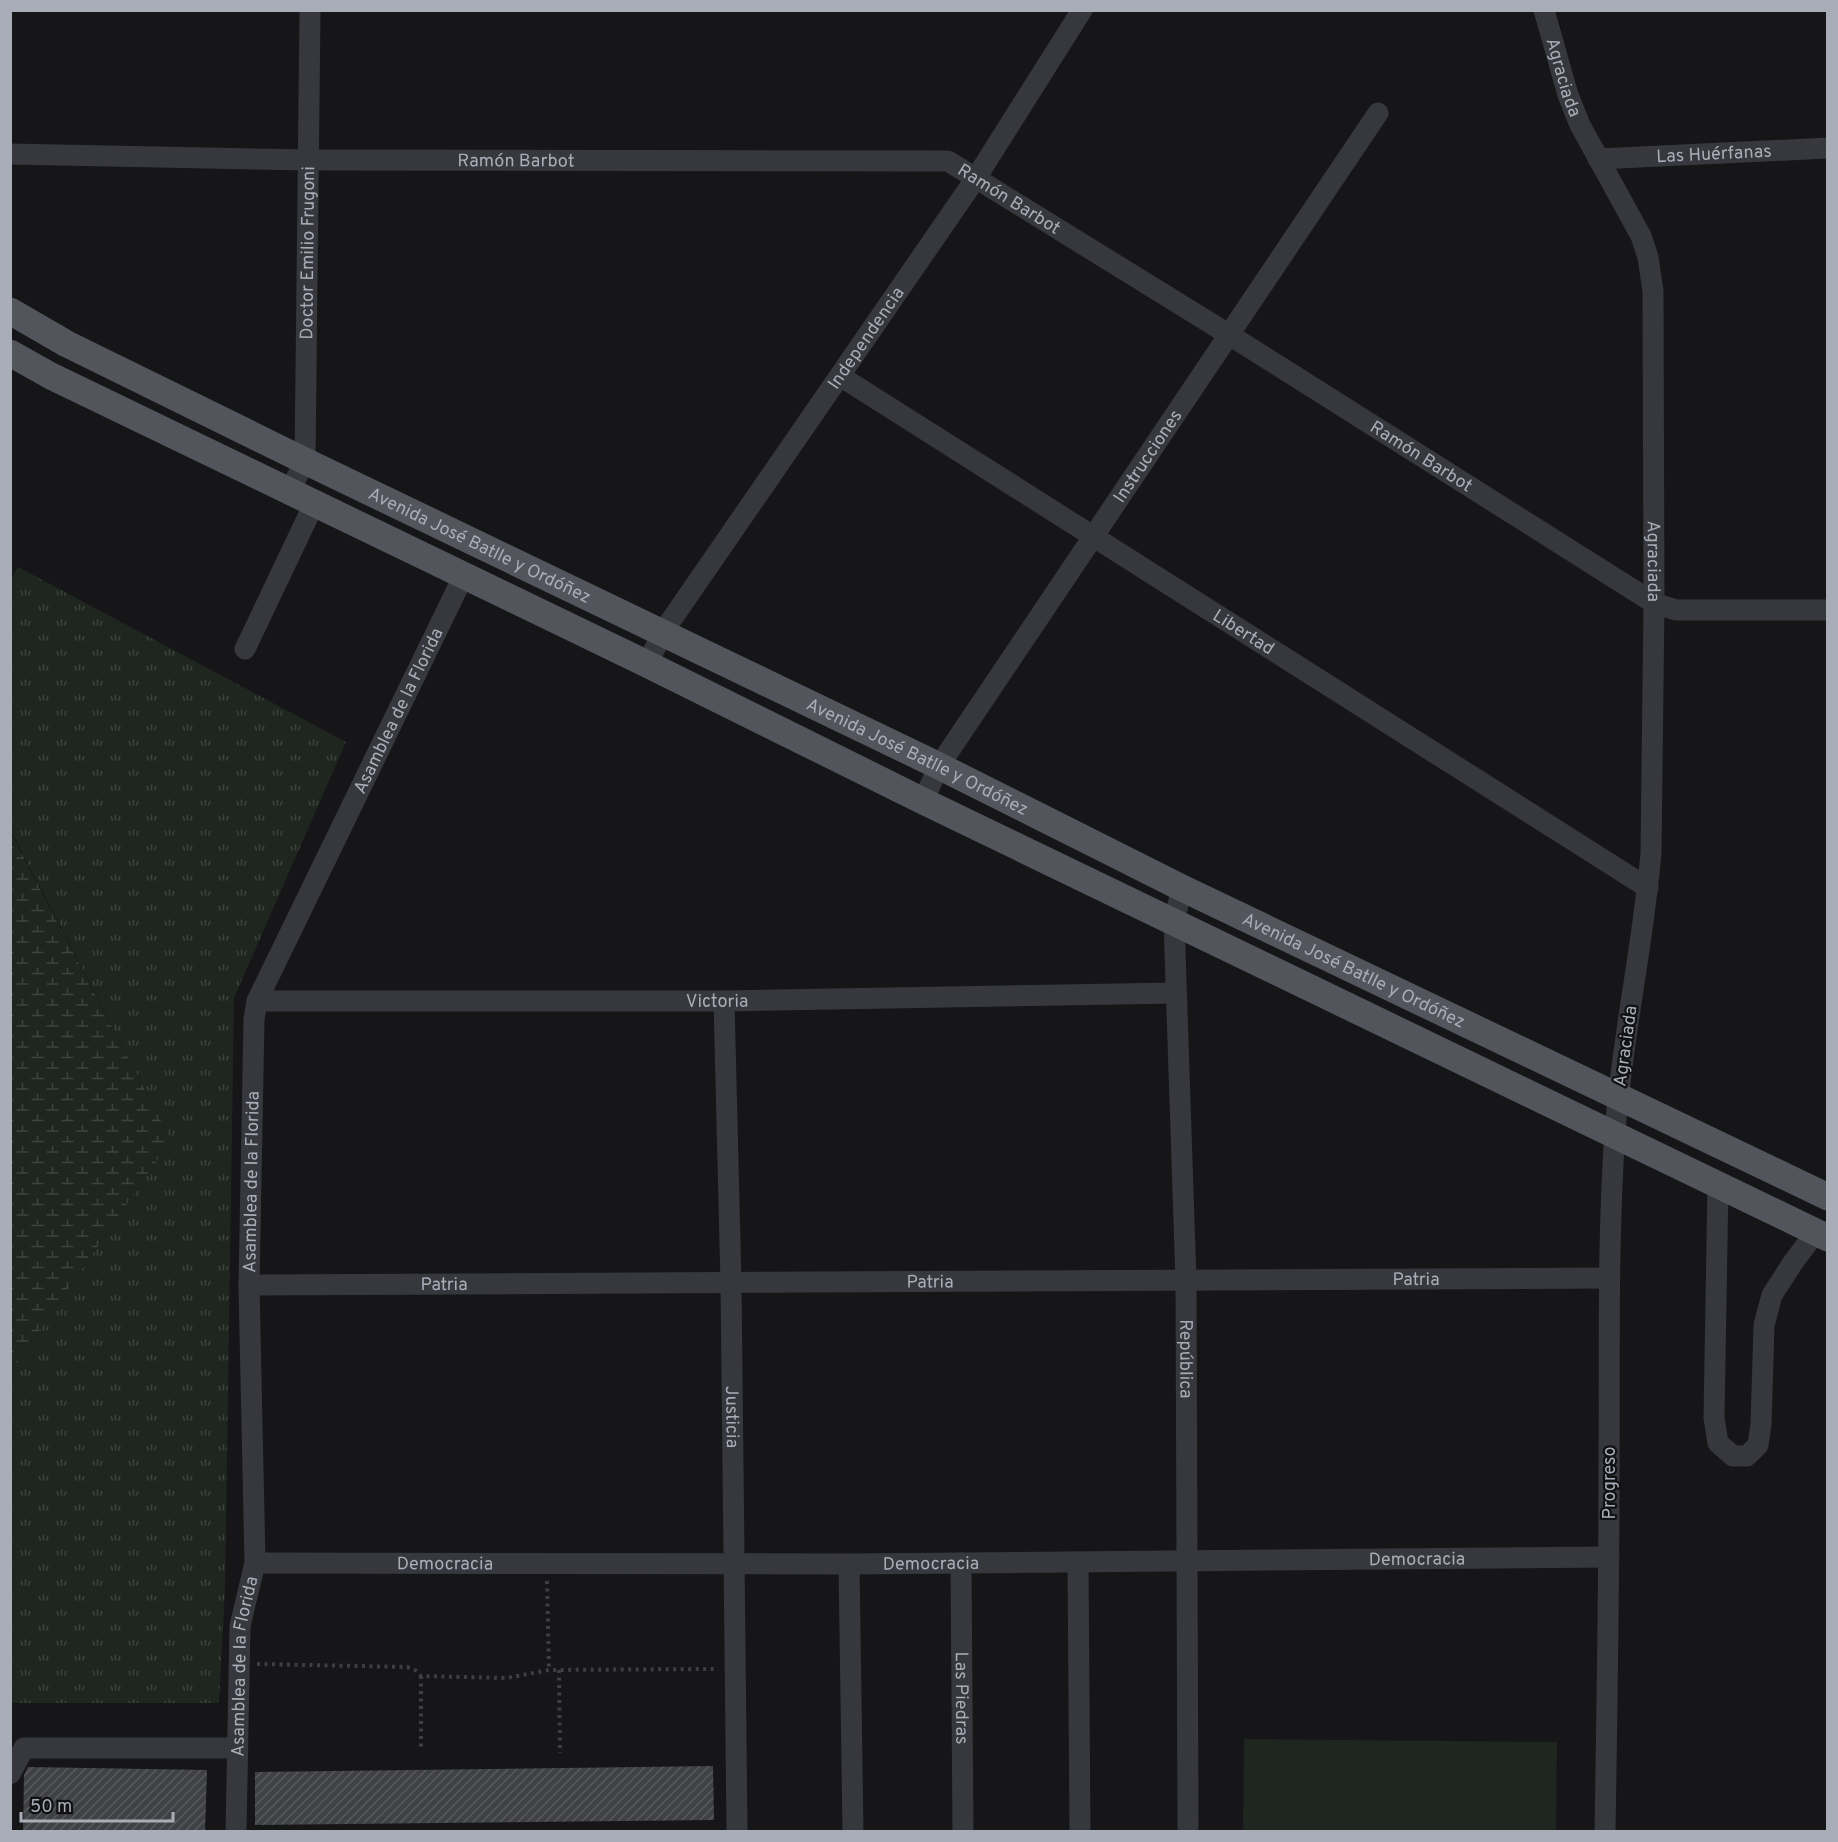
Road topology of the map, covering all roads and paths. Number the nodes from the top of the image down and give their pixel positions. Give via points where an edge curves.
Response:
1 (310, 10) edge
2 (1082, 10) edge
3 (1544, 10) edge
4 (1378, 112) dead end
5 (1827, 148) edge
6 (10, 154) edge
7 (1598, 159) junction
8 (309, 160) junction
9 (976, 178) junction
10 (10, 311) edge
11 (1228, 334) junction
12 (10, 353) edge
13 (840, 376) junction
14 (305, 461) junction
15 (289, 492) junction
16 (314, 504) junction
17 (1093, 536) junction
18 (463, 577) junction
19 (1654, 603) junction
20 (1827, 610) edge
21 (663, 632) junction
22 (245, 649) dead end
23 (647, 664) junction
24 (939, 766) junction
25 (923, 801) junction
26 (1182, 888) junction
27 (1648, 888) junction
28 (1174, 921) junction
29 (1176, 993) junction
30 (257, 1001) junction
31 (724, 1001) junction
32 (1618, 1096) junction
33 (1615, 1134) junction
34 (1718, 1184) junction
35 (1827, 1197) edge
36 (1822, 1235) edge
37 (1610, 1278) junction
38 (1186, 1281) junction
39 (731, 1283) junction
40 (249, 1285) junction
41 (1609, 1557) junction
42 (1187, 1561) junction
43 (1078, 1562) junction
44 (255, 1563) junction
45 (961, 1563) junction
46 (546, 1564) junction
47 (849, 1564) junction
48 (734, 1565) junction
49 (240, 1664) junction
50 (735, 1669) junction
51 (549, 1670) junction
52 (559, 1670) junction
53 (420, 1676) junction
54 (237, 1748) junction
55 (421, 1748) dead end
56 (560, 1753) dead end
57 (10, 1774) edge
58 (236, 1832) edge
59 (737, 1832) edge
60 (853, 1832) edge
61 (963, 1832) edge
62 (1080, 1832) edge
63 (1188, 1832) edge
64 (1605, 1832) edge

1 - 8 street, Doctor Emilio Frugoni
2 - 9 street, Independencia
3 - 7 street, Agraciada via 1568,95
4 - 11 street, Instrucciones
5 - 7 street, Las Huérfanas
6 - 8 street, Ramón Barbot
7 - 19 street, Agraciada via 1641,236 1653,291
8 - 9 street, Ramón Barbot via 948,161
8 - 14 street, Doctor Emilio Frugoni
9 - 11 street, Ramón Barbot
9 - 13 street, Independencia
10 - 14 main road, Avenida José Batlle y Ordóñez via 67,344
11 - 17 street, Instrucciones
11 - 19 street, Ramón Barbot
12 - 15 main road, Avenida José Batlle y Ordóñez
13 - 17 street, Libertad
13 - 21 street, Independencia
14 - 15 street, Doctor Emilio Frugoni
14 - 21 main road, Avenida José Batlle y Ordóñez
15 - 16 main road, Avenida José Batlle y Ordóñez
16 - 18 main road, Avenida José Batlle y Ordóñez
16 - 22 street
17 - 24 street, Instrucciones
17 - 27 street, Libertad
18 - 23 main road, Avenida José Batlle y Ordóñez
18 - 30 street, Asamblea de la Florida
19 - 20 street, Ramón Barbot via 1676,610
19 - 27 street, Agraciada
21 - 23 street, Independencia
21 - 24 main road, Avenida José Batlle y Ordóñez
23 - 25 main road, Avenida José Batlle y Ordóñez
24 - 25 street, Instrucciones
24 - 26 main road, Avenida José Batlle y Ordóñez
25 - 28 main road, Avenida José Batlle y Ordóñez
26 - 28 street, República
26 - 32 main road, Avenida José Batlle y Ordóñez
27 - 32 street, Agraciada
28 - 29 street, República
28 - 33 main road, Avenida José Batlle y Ordóñez
29 - 31 street, Victoria
29 - 38 street, República
30 - 31 street, Victoria
30 - 40 street, Asamblea de la Florida
31 - 39 street, Justicia
32 - 33 street, Agraciada
32 - 35 main road, Avenida José Batlle y Ordóñez
33 - 34 main road, Avenida José Batlle y Ordóñez
33 - 37 street, Progreso
34 - 36 main road, Avenida José Batlle y Ordóñez
34 - 36 street via 1714,1418 1718,1443 1733,1456 1747,1456 1758,1445 1764,1325 1772,1295 1794,1261
37 - 38 street, Patria
37 - 41 street, Progreso
38 - 39 street, Patria
38 - 42 street, República
39 - 40 street, Patria
39 - 48 street, Justicia
40 - 44 street, Asamblea de la Florida
41 - 42 street, Democracia
41 - 64 street, Progreso
42 - 43 street, Democracia
42 - 63 street, República
43 - 45 street, Democracia
43 - 62 street
44 - 46 street, Democracia
44 - 49 street, Asamblea de la Florida via 240,1626
45 - 47 street, Democracia
45 - 61 street, Las Piedras
46 - 48 street, Democracia
46 - 51 path
47 - 48 street, Democracia
47 - 60 street
48 - 50 street, Justicia
49 - 53 path via 407,1668
49 - 54 street, Asamblea de la Florida
50 - 52 path
50 - 59 street, Justicia
51 - 52 path
51 - 53 path via 507,1678
52 - 56 path
53 - 55 path
54 - 57 street via 24,1748
54 - 58 street, Asamblea de la Florida

